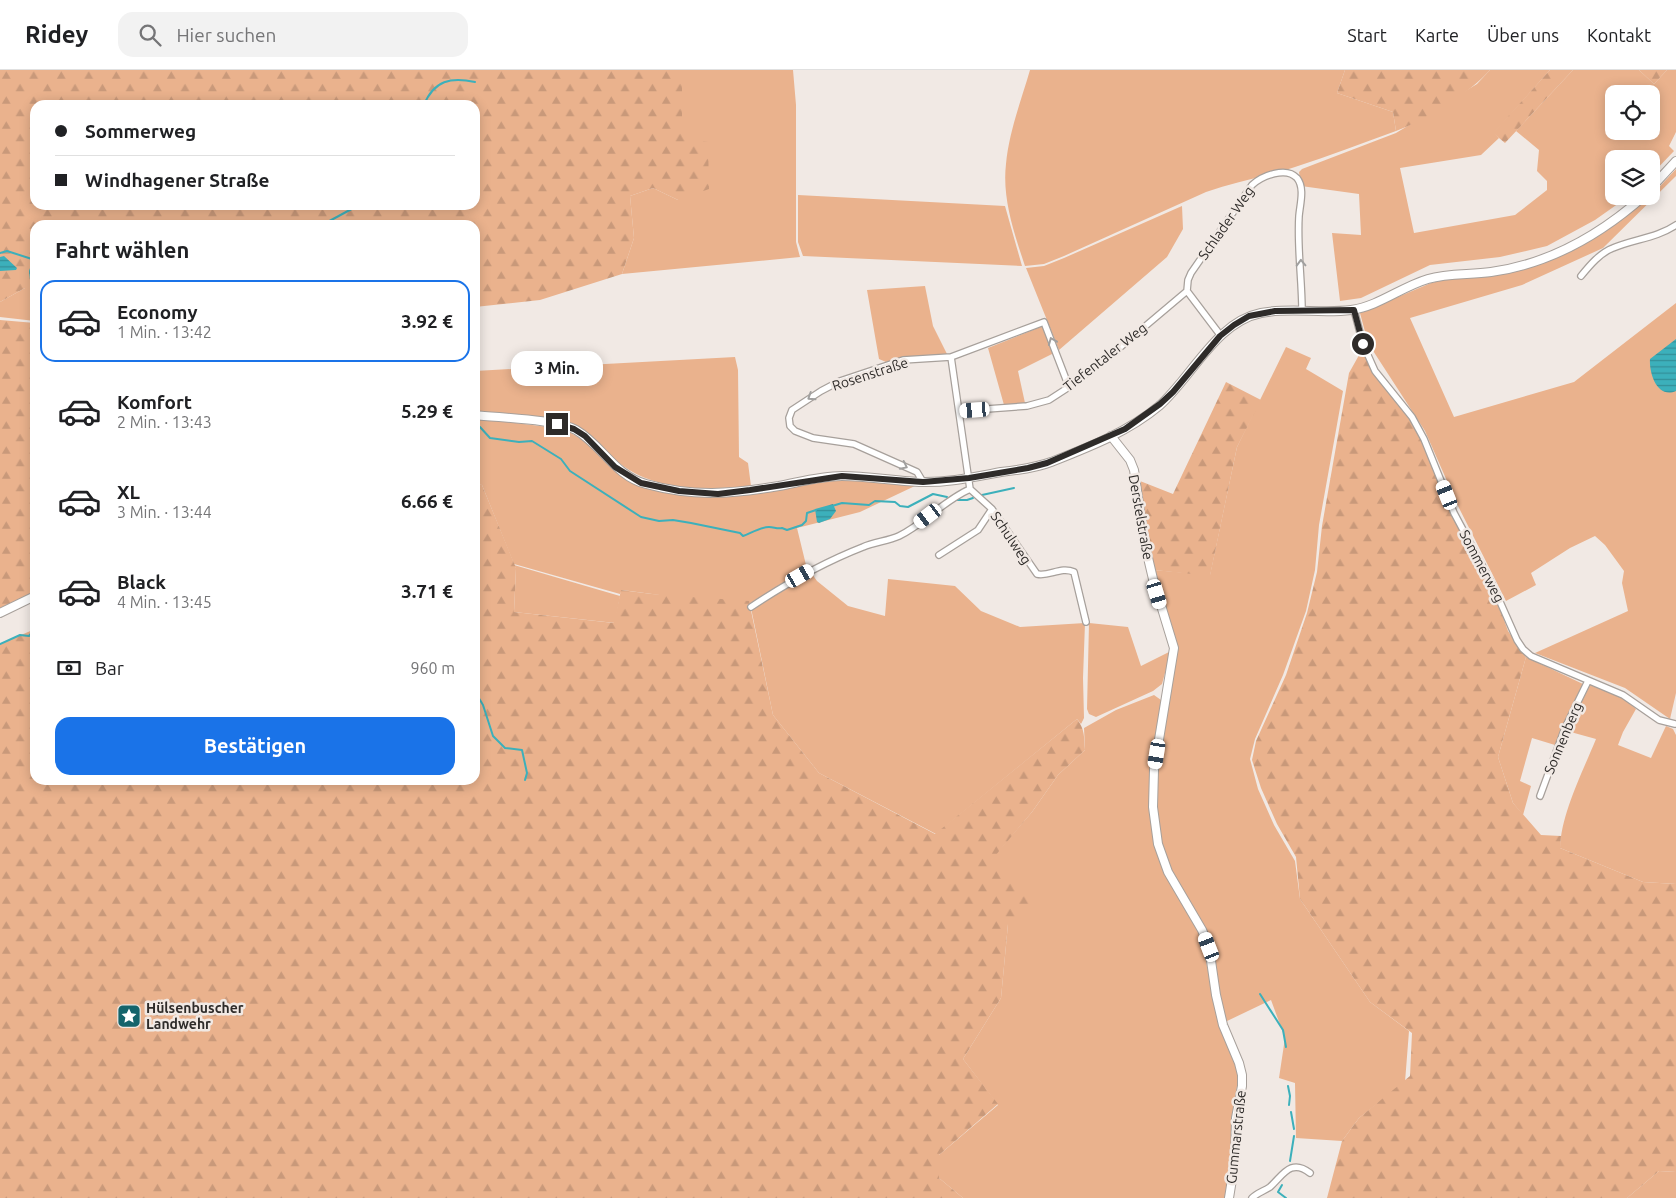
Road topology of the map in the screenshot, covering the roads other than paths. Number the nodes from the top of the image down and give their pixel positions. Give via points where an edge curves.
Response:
1 (1676, 160) edge
2 (1660, 178) edge
3 (1634, 205) edge
4 (1676, 225) edge
5 (1581, 276) dead end
6 (1187, 291) junction
7 (1354, 310) junction
8 (1302, 311) junction
9 (1220, 336) junction
10 (951, 357) junction
11 (1069, 387) junction
12 (959, 411) junction
13 (480, 416) edge
14 (1111, 436) junction
15 (969, 478) junction
16 (923, 482) junction
17 (970, 489) junction
18 (992, 509) junction
19 (939, 555) dead end
20 (30, 598) edge
21 (751, 607) dead end
22 (0, 613) edge
23 (1086, 622) dead end
24 (1588, 681) junction
25 (1674, 724) dead end
26 (1540, 796) dead end
27 (1242, 1075) joint
28 (1310, 1173) dead end
29 (1229, 1198) edge
30 (1252, 1198) edge

1 - 2 main road
3 - 7 main road via 1598,231 1554,254 1493,272 1426,279
4 - 5 street via 1666,232 1612,248 1595,259
8 -> 6 street, Schlader Weg via 1299,218 1302,193 1297,179 1284,172 1259,178 1252,185 1191,273
6 - 9 street
6 - 11 street, Tiefentaler Weg
7 - 8 main road
7 - 24 street, Sommerweg via 1363,344 1375,371 1412,417 1454,513 1523,649 1531,656
8 - 9 main road via 1275,311 1249,316
9 - 14 main road via 1160,404
11 -> 10 street, Rosenstraße via 1044,322
10 - 12 street
10 -> 16 street, Rosenstraße via 903,360 840,381 792,410 789,418 795,431 813,438 861,446 917,472
11 - 12 street, Tiefentaler Weg via 1049,400 1033,405
12 - 15 street
13 - 16 main road via 557,424 574,429 615,467 641,483 679,491 726,493 842,476
14 - 15 main road via 1047,463
14 - 27 main road, Derstelstraße via 1134,470 1152,579 1174,648 1153,786 1158,844 1168,872 1209,947 1223,1025
15 - 16 main road
15 - 17 street
17 - 18 street, Schulweg
17 - 21 street via 951,498 900,536 864,546 814,568
18 - 19 street via 978,530
18 - 23 street, Schulweg via 1037,574 1064,569 1074,572
20 - 22 main road
24 - 25 street via 1623,695 1659,720
24 - 26 street, Sonnenberg via 1565,728
27 - 29 main road, Gummarstraße
28 - 30 street via 1297,1166 1290,1168

